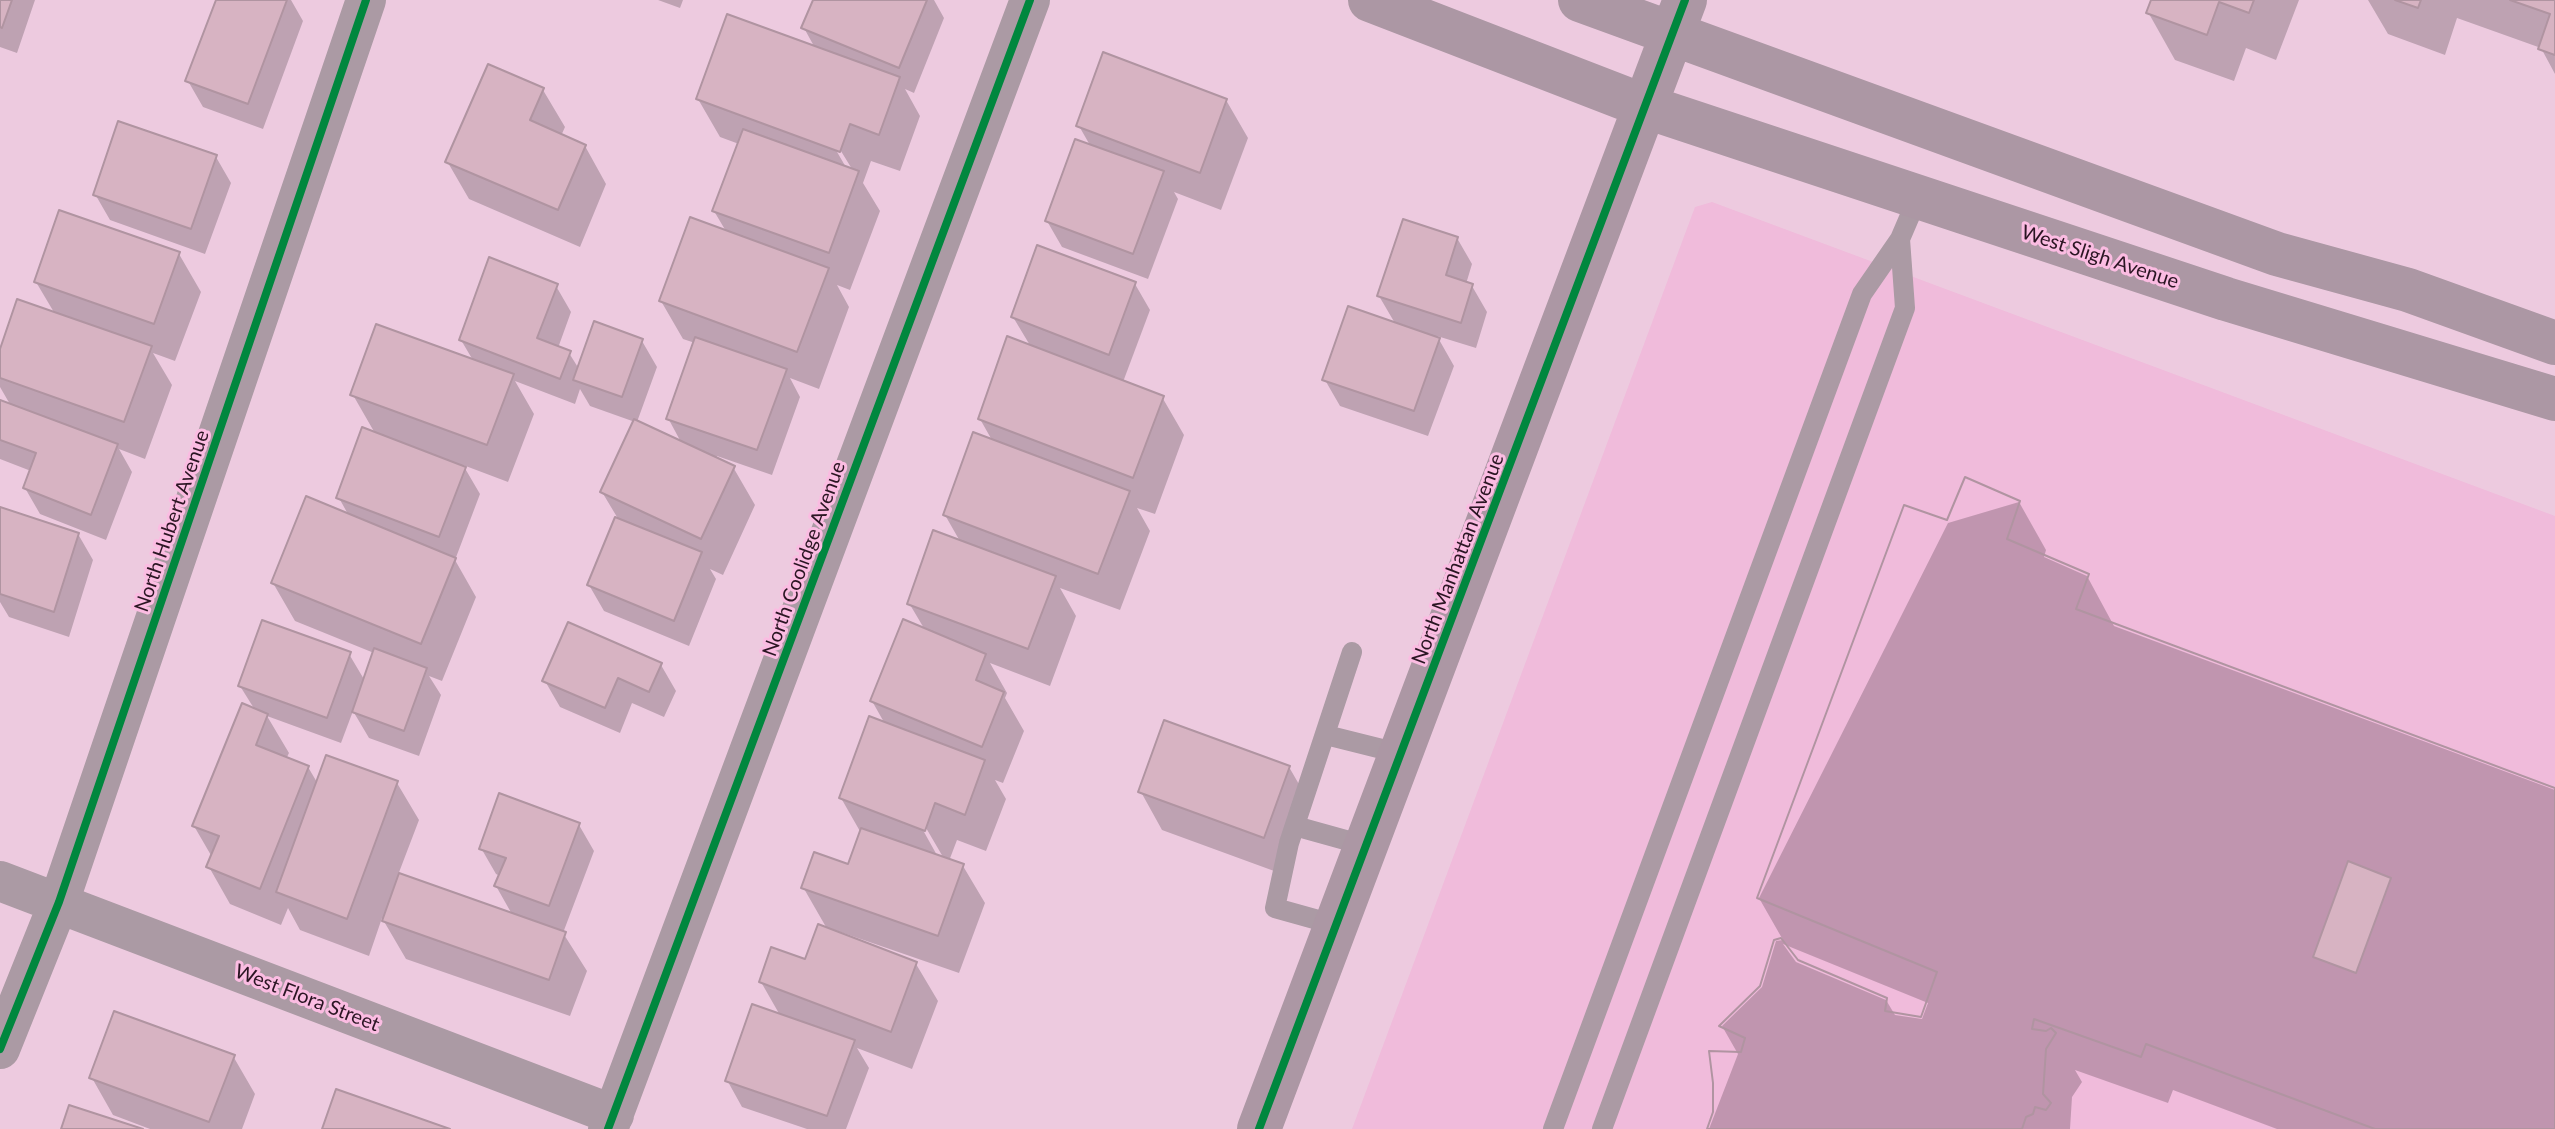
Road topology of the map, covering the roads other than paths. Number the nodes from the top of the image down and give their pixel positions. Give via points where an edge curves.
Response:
1 (366, 0) edge
2 (1030, 0) edge
3 (1370, 0) edge
4 (1580, 0) edge
5 (1679, 18) edge
6 (1647, 107) junction
7 (1918, 197) junction
8 (1900, 239) junction
9 (2555, 343) edge
10 (2555, 399) edge
11 (1352, 652) dead end
12 (1326, 735) junction
13 (1402, 754) junction
14 (1295, 826) junction
15 (1367, 846) junction
16 (0, 881) edge
17 (59, 902) junction
18 (1336, 925) junction
19 (0, 1049) edge
20 (611, 1122) edge
21 (1259, 1129) edge
22 (1553, 1129) edge
23 (1602, 1129) edge

1 - 17 street, North Hubert Avenue
2 - 20 street, North Coolidge Avenue
3 - 6 main road, West Sligh Avenue
4 - 5 main road
5 - 6 main road, North Manhattan Avenue
5 - 9 main road via 2277,254 2408,290
6 - 7 main road, West Sligh Avenue
6 - 13 main road, North Manhattan Avenue
7 - 8 lane
7 - 10 main road, West Sligh Avenue via 2226,299
8 - 22 lane via 1862,294
8 - 23 lane via 1905,308
11 - 12 lane
12 - 13 lane
12 - 14 lane
13 - 15 main road, North Manhattan Avenue
14 - 15 lane
14 - 18 lane via 1275,908
15 - 18 main road, North Manhattan Avenue
16 - 17 street, West Flora Street
17 - 19 street, North Hubert Avenue
17 - 20 street, West Flora Street
18 - 21 main road, North Manhattan Avenue

